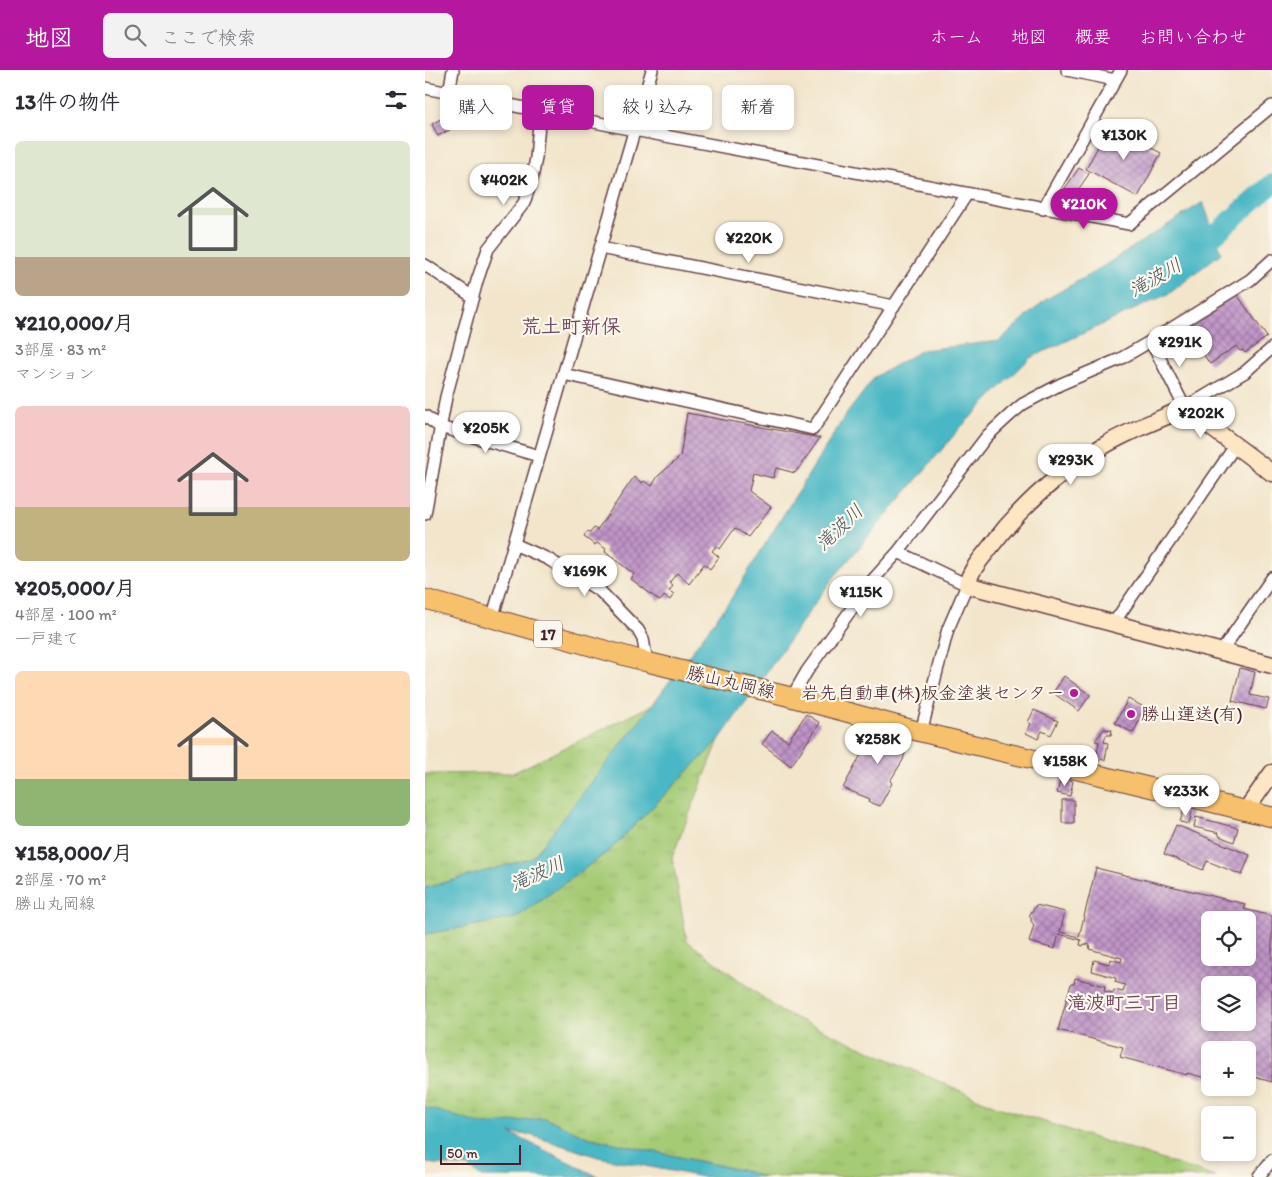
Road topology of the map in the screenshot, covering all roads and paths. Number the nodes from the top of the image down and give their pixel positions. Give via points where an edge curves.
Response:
1 (453, 70) edge
2 (652, 70) edge
3 (1067, 70) edge
4 (1118, 75) edge
5 (450, 85) edge
6 (648, 85) edge
7 (425, 88) edge
8 (440, 90) edge
9 (1272, 106) edge
10 (538, 130) edge
11 (634, 130) joint
12 (967, 194) junction
13 (1043, 209) junction
14 (600, 248) junction
15 (1272, 260) edge
16 (425, 266) edge
17 (473, 296) junction
18 (894, 306) junction
19 (1151, 341) junction
20 (1272, 348) edge
21 (563, 374) junction
22 (1185, 408) junction
23 (425, 416) edge
24 (440, 427) junction
25 (1235, 446) junction
26 (539, 456) junction
27 (1272, 473) edge
28 (427, 498) edge
29 (425, 514) edge
30 (514, 544) junction
31 (898, 552) junction
32 (1272, 578) edge
33 (967, 585) junction
34 (425, 598) edge
35 (492, 619) junction
36 (1113, 624) junction
37 (1221, 652) junction
38 (647, 662) junction
39 (1272, 666) edge
40 (789, 696) junction
41 (921, 732) junction
42 (1272, 773) edge
43 (1246, 810) junction
44 (1272, 817) edge
45 (1272, 1160) edge
46 (1259, 1176) edge

1 - 5 street
2 - 6 street
3 - 4 street
4 - 13 street
7 - 8 street
9 - 13 street via 1129,224
10 - 17 street via 532,179 524,202 488,248
11 - 12 street
11 - 14 street
12 - 13 street
12 - 18 street
14 - 18 street
14 - 21 street
15 - 19 street via 1250,280
16 - 17 street
17 - 24 street
18 - 21 street via 813,429
19 - 22 street
19 - 31 street via 1017,409 987,436
20 - 22 street via 1245,372
21 - 26 street
22 - 25 street
22 - 33 street via 1106,444 1051,481 1007,525 973,570
23 - 24 street
24 - 26 street
24 - 28 street
25 - 27 street
25 - 36 street
26 - 30 street
28 - 29 street
30 - 35 street
30 - 38 street via 600,591 637,630 643,640
31 - 33 street
31 - 40 street via 871,582
32 - 37 street
33 - 36 street
33 - 41 street via 948,629
34 - 35 main road, 勝山丸岡線 / 17
35 - 38 main road, 勝山丸岡線 / 17
36 - 37 street
37 - 39 street
38 - 40 main road, 勝山丸岡線 / 17
40 - 41 main road, 勝山丸岡線 / 17
41 - 43 main road, 勝山丸岡線 / 17
42 - 43 street
43 - 44 main road, 勝山丸岡線 / 17
45 - 46 street

